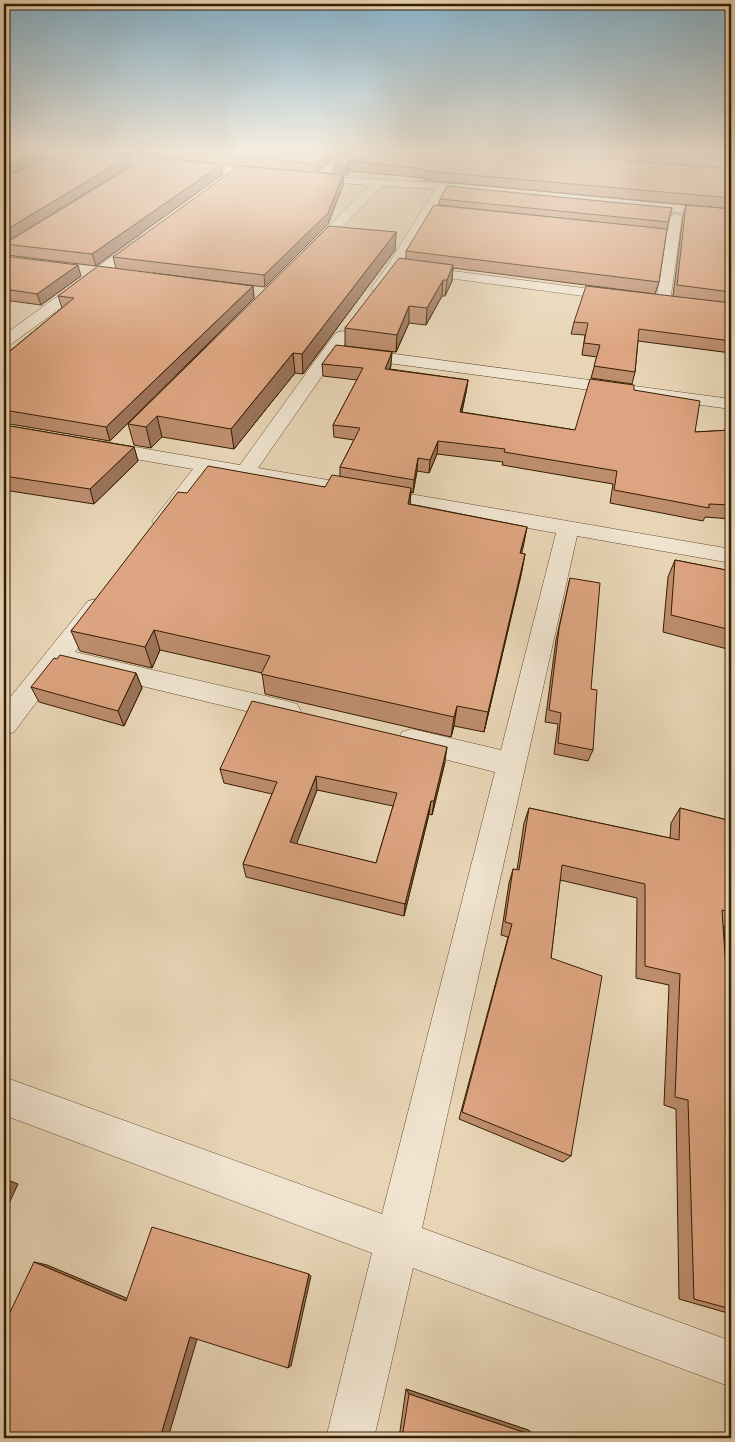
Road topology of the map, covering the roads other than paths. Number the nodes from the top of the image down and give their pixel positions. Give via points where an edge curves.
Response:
1 (346, 216) edge
2 (430, 216) edge
3 (677, 216) edge
4 (615, 229) edge
5 (154, 233) edge
6 (674, 235) junction
7 (303, 259) edge
8 (394, 267) junction
9 (80, 271) edge
10 (100, 273) junction
11 (119, 276) edge
12 (371, 298) edge
13 (354, 320) edge
14 (5, 340) edge
15 (331, 350) junction
16 (731, 404) edge
17 (78, 443) edge
18 (206, 465) junction
19 (245, 472) junction
20 (568, 527) junction
21 (147, 542) edge
22 (731, 556) edge
23 (111, 588) edge
24 (58, 657) junction
25 (309, 716) edge
26 (4, 724) edge
27 (386, 734) edge
28 (512, 764) junction
29 (4, 1096) edge
30 (397, 1242) junction
31 (731, 1364) edge
32 (350, 1438) edge

1 - 7 street
2 - 8 street
3 - 6 street
4 - 6 street
5 - 10 street
6 - 8 street via 668,303
8 - 12 street
9 - 10 street
10 - 11 street
10 - 14 street
13 - 15 street
15 - 16 street
15 - 19 street
17 - 18 street via 122,443
18 - 19 street
18 - 21 street
19 - 20 street
20 - 22 street
20 - 28 street
23 - 24 street
24 - 25 street
24 - 26 street
27 - 28 street
28 - 30 street
29 - 30 street
30 - 31 street
30 - 32 street

